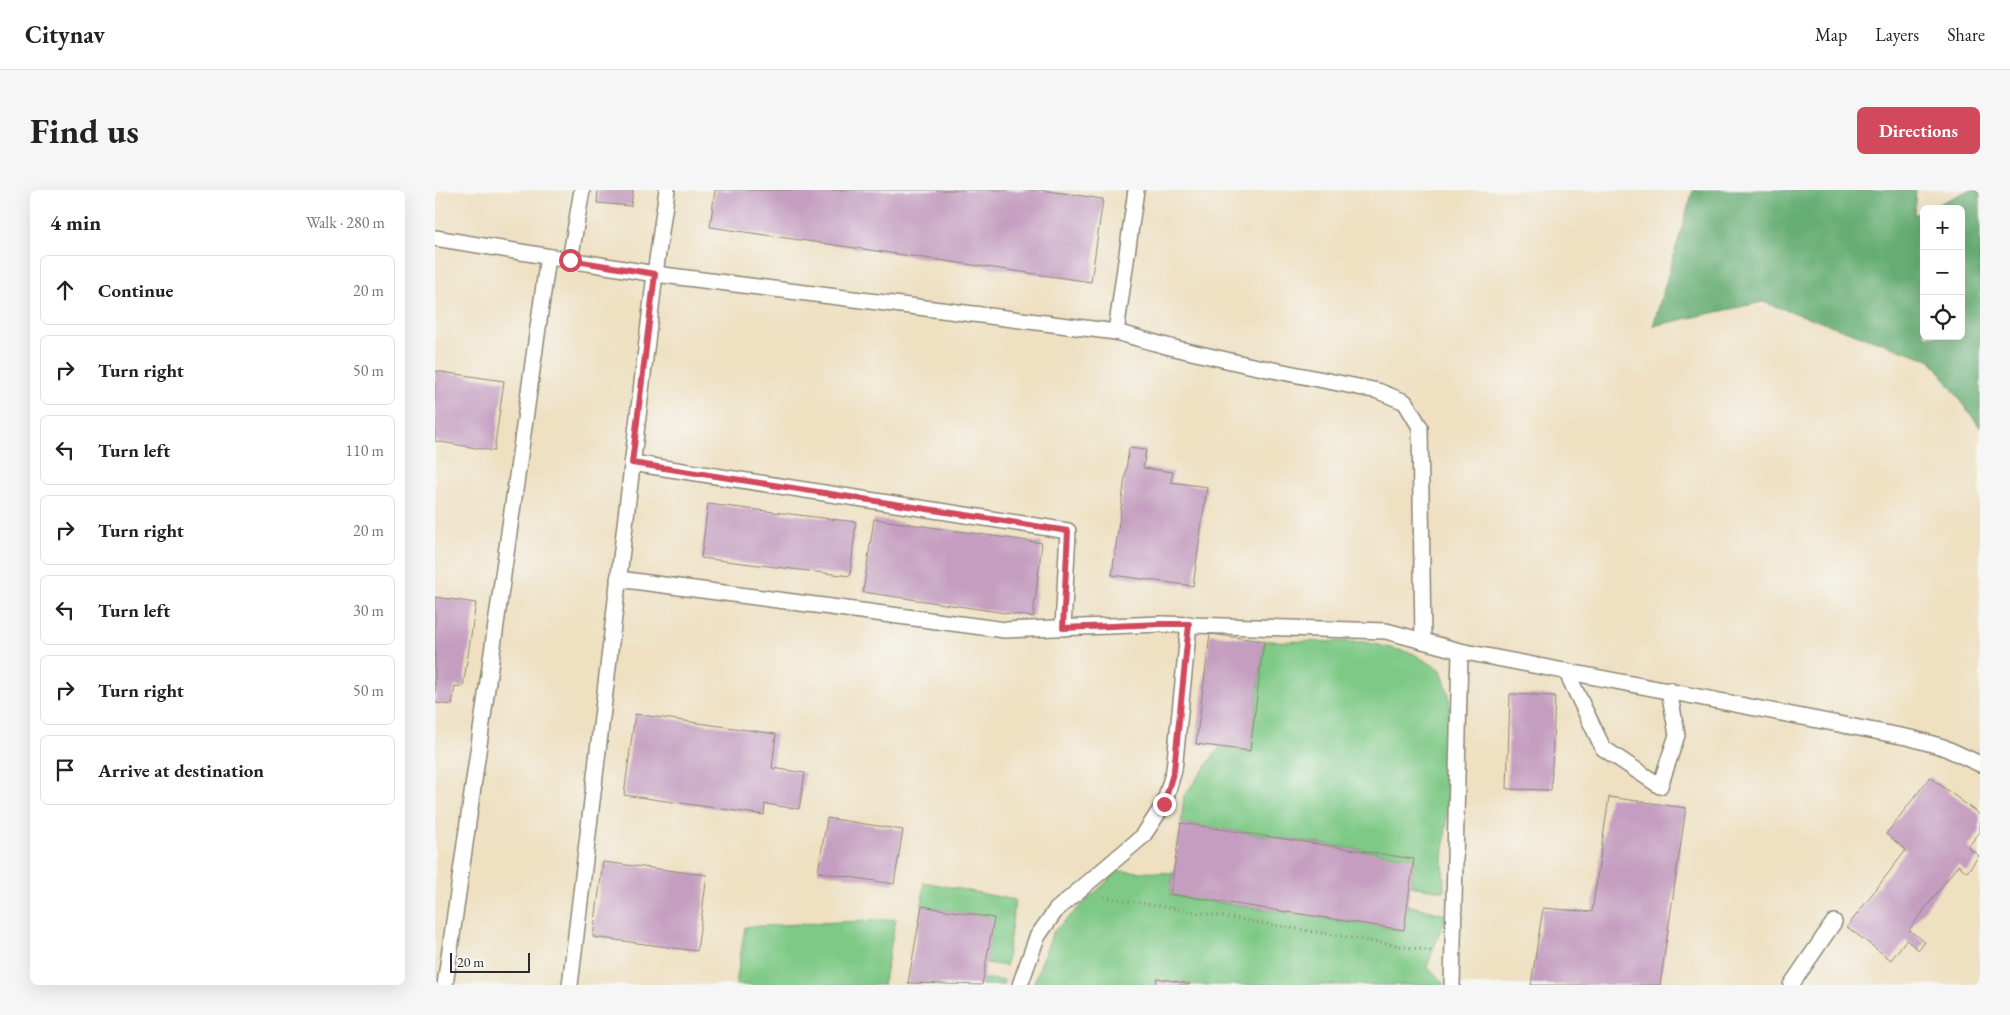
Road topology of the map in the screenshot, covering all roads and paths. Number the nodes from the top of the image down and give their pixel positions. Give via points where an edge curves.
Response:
1 (582, 190) edge
2 (667, 190) edge
3 (1136, 190) edge
4 (435, 238) edge
5 (548, 257) junction
6 (570, 260) junction
7 (655, 274) junction
8 (1116, 332) junction
9 (632, 463) junction
10 (618, 579) junction
11 (1189, 624) junction
12 (1063, 628) junction
13 (1423, 641) junction
14 (1460, 651) junction
15 (1566, 671) junction
16 (1669, 690) junction
17 (1980, 764) edge
18 (1077, 893) junction
19 (1834, 922) dead end
20 (1454, 954) junction
21 (445, 985) edge
22 (570, 985) edge
23 (1020, 985) edge
24 (1452, 985) edge
25 (1791, 985) edge

1 - 6 lane
2 - 7 lane
3 - 8 lane
4 - 5 lane
5 - 6 lane
5 - 21 lane
6 - 7 lane
7 - 8 lane
7 - 9 lane
8 - 13 lane via 1204,355 1379,391 1405,402 1421,427
9 - 10 lane
9 - 12 lane via 1068,531
10 - 12 lane via 1005,630
10 - 22 lane
11 - 12 lane
11 - 13 lane via 1386,630
11 - 18 lane via 1174,770 1164,804 1143,836
13 - 14 lane
14 - 15 lane
14 - 20 lane
15 - 16 lane
15 - 16 lane via 1603,748 1660,786 1677,734
16 - 17 lane via 1911,738 1943,747
18 - 20 path
18 - 23 lane via 1056,910 1037,937
19 - 25 lane
20 - 24 lane

